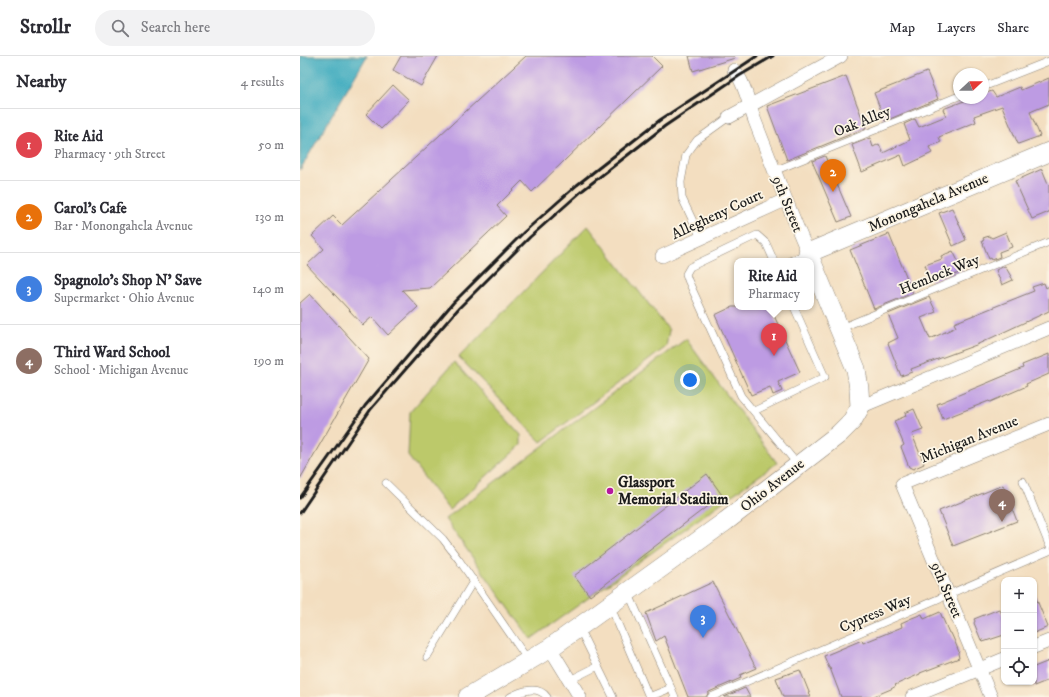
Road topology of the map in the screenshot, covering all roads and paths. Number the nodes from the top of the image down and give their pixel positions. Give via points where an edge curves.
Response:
1 (842, 56) edge
2 (1049, 61) edge
3 (734, 70) dead end
4 (989, 85) edge
5 (953, 98) edge
6 (749, 106) junction
7 (729, 117) joint
8 (1049, 152) edge
9 (774, 171) junction
10 (785, 200) junction
11 (701, 238) junction
12 (1049, 242) edge
13 (808, 252) junction
14 (662, 256) dead end
15 (773, 258) edge
16 (796, 258) edge
17 (810, 258) edge
18 (814, 267) edge
19 (795, 310) edge
20 (1049, 328) edge
21 (838, 329) junction
22 (860, 407) junction
23 (754, 411) junction
24 (1049, 424) edge
25 (798, 465) junction
26 (1023, 481) dead end
27 (386, 483) dead end
28 (902, 484) joint
29 (1049, 545) edge
30 (1049, 551) edge
31 (474, 580) junction
32 (628, 592) junction
33 (949, 595) junction
34 (610, 605) junction
35 (579, 628) junction
36 (1049, 641) edge
37 (1037, 646) edge
38 (550, 648) junction
39 (427, 657) dead end
40 (1001, 660) edge
41 (529, 661) junction
42 (598, 666) junction
43 (980, 669) junction
44 (570, 680) junction
45 (671, 688) junction
46 (468, 697) edge
47 (510, 697) edge
48 (547, 697) edge
49 (580, 697) edge
50 (613, 697) edge
51 (649, 697) edge
52 (675, 697) edge
53 (711, 697) edge
54 (912, 697) edge
55 (991, 697) edge

1 - 6 street
2 - 4 lane
3 - 6 street, 9th Street via 740,76
5 - 9 lane, Oak Alley
6 - 7 street
6 - 9 street, 9th Street
7 - 11 lane via 697,140 686,155 681,182 682,198
8 - 13 main road, Monongahela Avenue
9 - 10 street, 9th Street
10 - 11 street, Allegheny Court
10 - 13 street, 9th Street
11 - 14 street, Allegheny Court
12 - 21 lane, Hemlock Way
13 - 16 lane
13 - 17 main road, 9th Street
15 - 23 lane via 766,243 757,235 690,267 686,274 741,396
18 - 21 main road, 9th Street
19 - 23 lane via 825,377
20 - 22 street
21 - 22 main road, 9th Street via 856,369
22 - 25 main road, Ohio Avenue via 852,421
23 - 25 lane
24 - 28 street, Michigan Avenue
25 - 32 main road, Ohio Avenue
26 - 29 lane
27 - 31 lane via 443,539
28 - 33 street, 9th Street
30 - 33 lane, Cypress Way
31 - 39 lane
31 - 41 lane
32 - 34 main road, Ohio Avenue
32 - 45 lane
33 - 43 street, 9th Street
33 - 53 lane, Cypress Way
34 - 35 main road, Ohio Avenue
34 - 51 lane
35 - 38 main road, Ohio Avenue
35 - 42 lane
36 - 37 street
38 - 41 main road, Ohio Avenue
38 - 44 street
40 - 43 street
41 - 46 main road, Ohio Avenue
42 - 44 lane
42 - 50 lane
43 - 54 street
43 - 55 street, 9th Street
44 - 49 street
45 - 51 lane
45 - 52 lane
47 - 48 lane via 533,690 540,691

